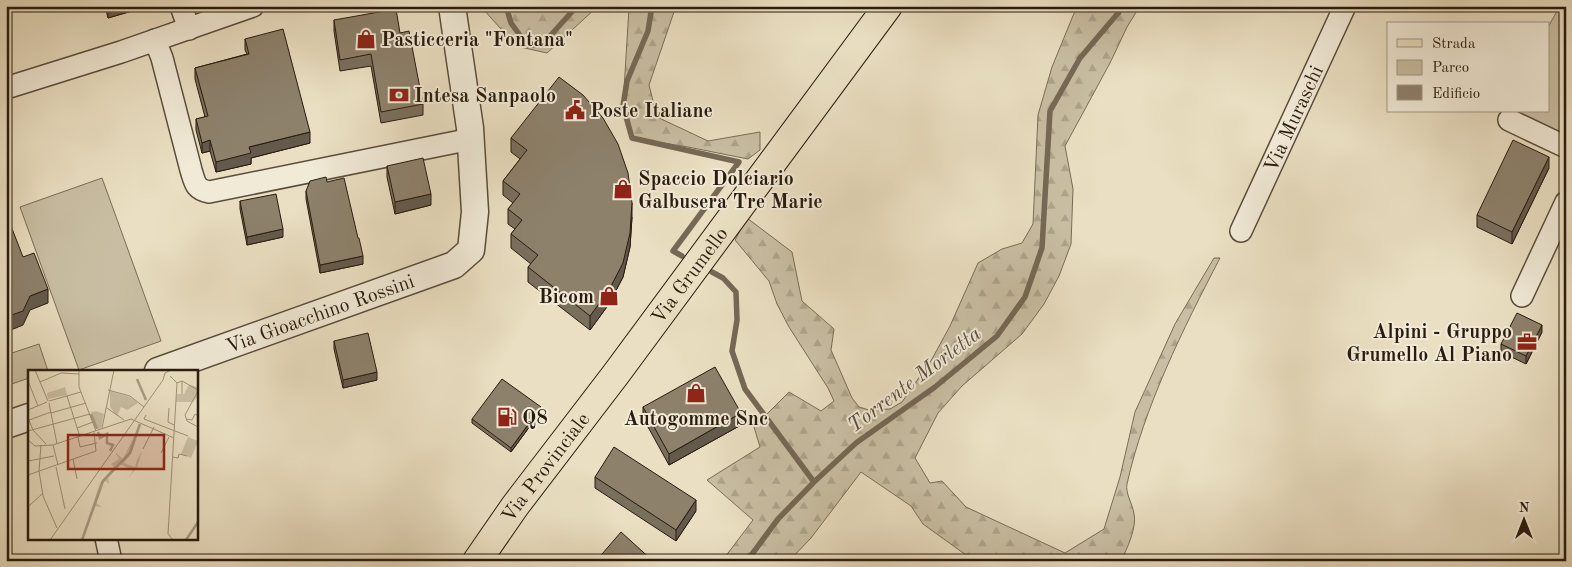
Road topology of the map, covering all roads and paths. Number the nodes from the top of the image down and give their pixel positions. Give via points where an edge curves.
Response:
1 (181, 6) edge
2 (254, 6) edge
3 (452, 6) edge
4 (888, 6) edge
5 (1345, 6) edge
6 (189, 29) junction
7 (155, 40) junction
8 (6, 88) edge
9 (1509, 120) dead end
10 (471, 139) junction
11 (1566, 147) edge
12 (1566, 202) edge
13 (1241, 231) dead end
14 (1522, 296) dead end
15 (161, 370) edge
16 (616, 374) joint
17 (28, 417) edge
18 (6, 425) edge
19 (106, 540) edge
20 (111, 561) edge
21 (477, 561) edge

1 - 6 street
2 - 6 street
3 - 10 street
4 - 16 main road, Via Grumello
5 - 13 street, Via Muraschi
6 - 7 street
7 - 8 street
7 - 10 street via 191,170 201,190 217,191
9 - 11 street
10 - 15 street, Via Gioacchino Rossini via 474,235 471,250 454,265
12 - 14 street
16 - 21 main road, Via Provinciale
17 - 18 street
19 - 20 street

